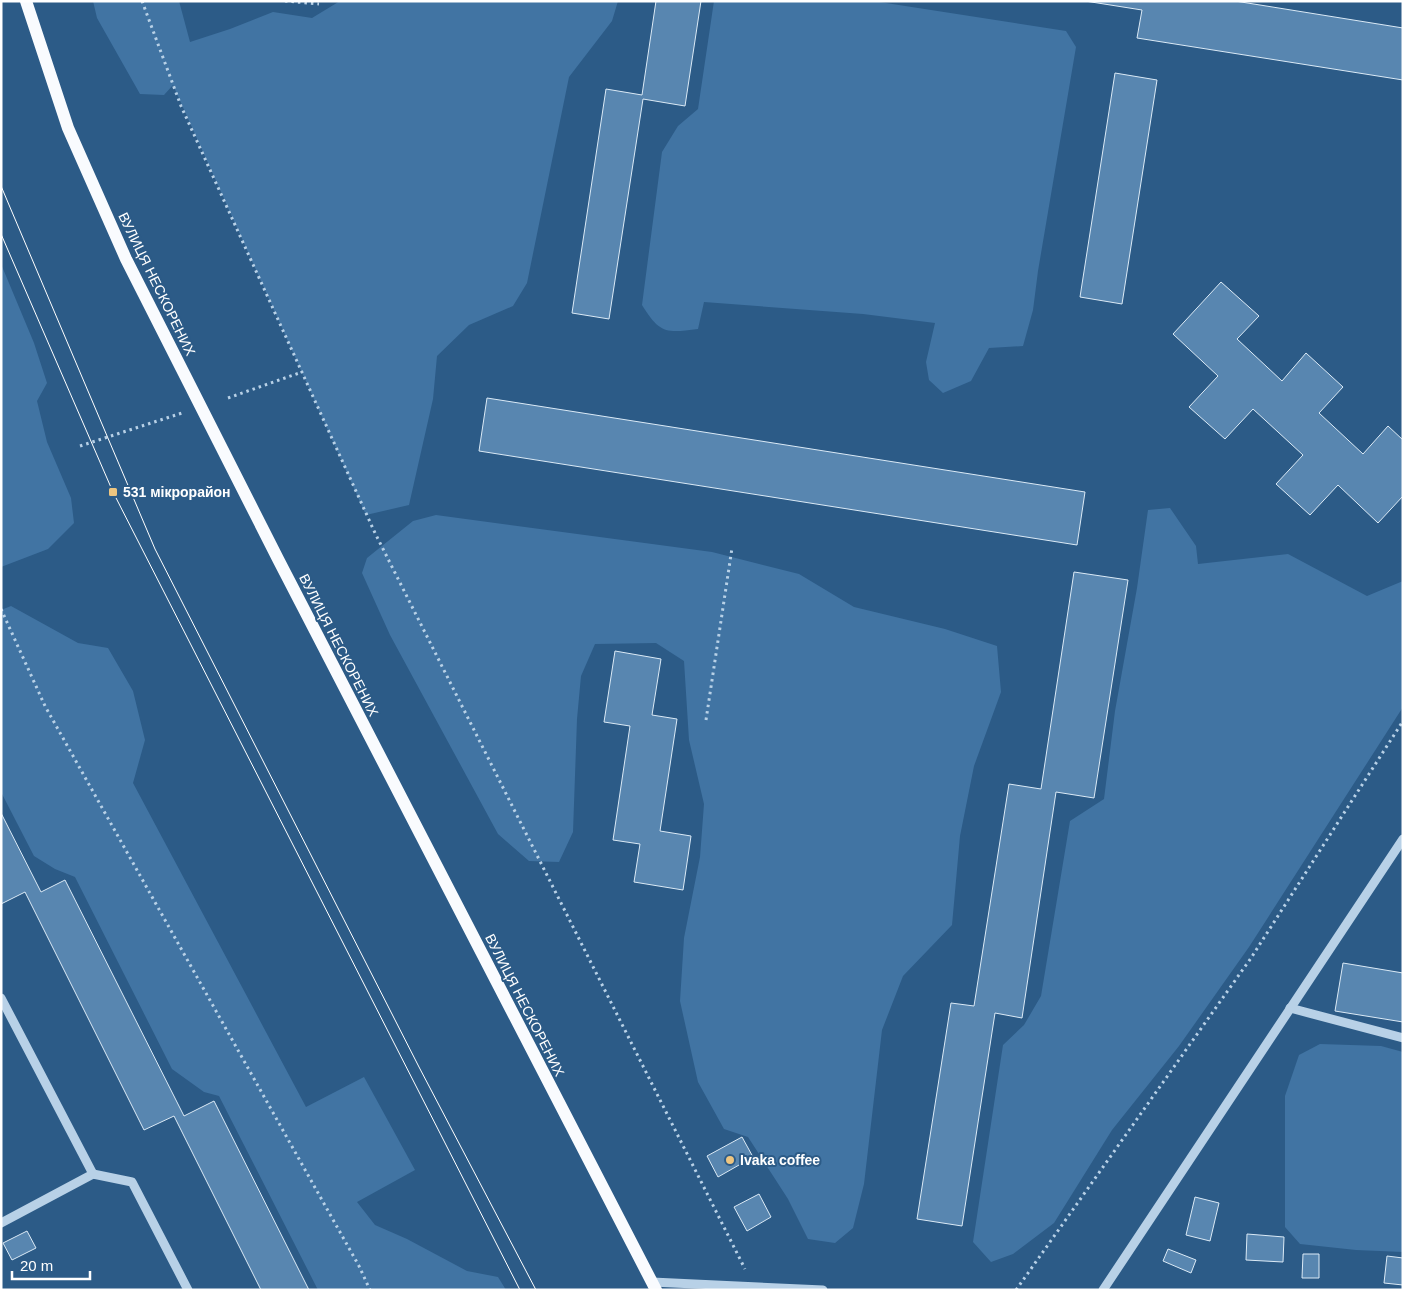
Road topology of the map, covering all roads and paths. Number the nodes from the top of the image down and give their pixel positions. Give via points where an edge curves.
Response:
1 (26, 1) edge
2 (142, 1) edge
3 (285, 1) edge
4 (319, 4) dead end
5 (302, 372) junction
6 (228, 398) dead end
7 (185, 412) dead end
8 (80, 446) dead end
9 (732, 548) dead end
10 (1, 609) edge
11 (706, 720) dead end
12 (1403, 720) edge
13 (1403, 839) edge
14 (1, 998) edge
15 (1290, 1008) junction
16 (1403, 1038) edge
17 (93, 1174) junction
18 (1, 1223) edge
19 (753, 1285) junction
20 (654, 1286) edge
21 (188, 1290) edge
22 (370, 1290) edge
23 (822, 1290) edge
24 (1016, 1290) edge
25 (1103, 1290) edge

1 - 20 main road, ВУЛИЦЯ НЕСКОРЕНИХ via 68,128 126,259
2 - 5 path via 181,106
3 - 4 path
5 - 6 path
5 - 19 path via 379,542
7 - 8 path
9 - 11 path
10 - 22 path via 45,706
12 - 24 path via 1251,958
13 - 15 lane
14 - 17 lane
15 - 16 lane
15 - 25 lane
17 - 18 lane
17 - 21 lane via 132,1182
19 - 20 lane
19 - 23 lane

